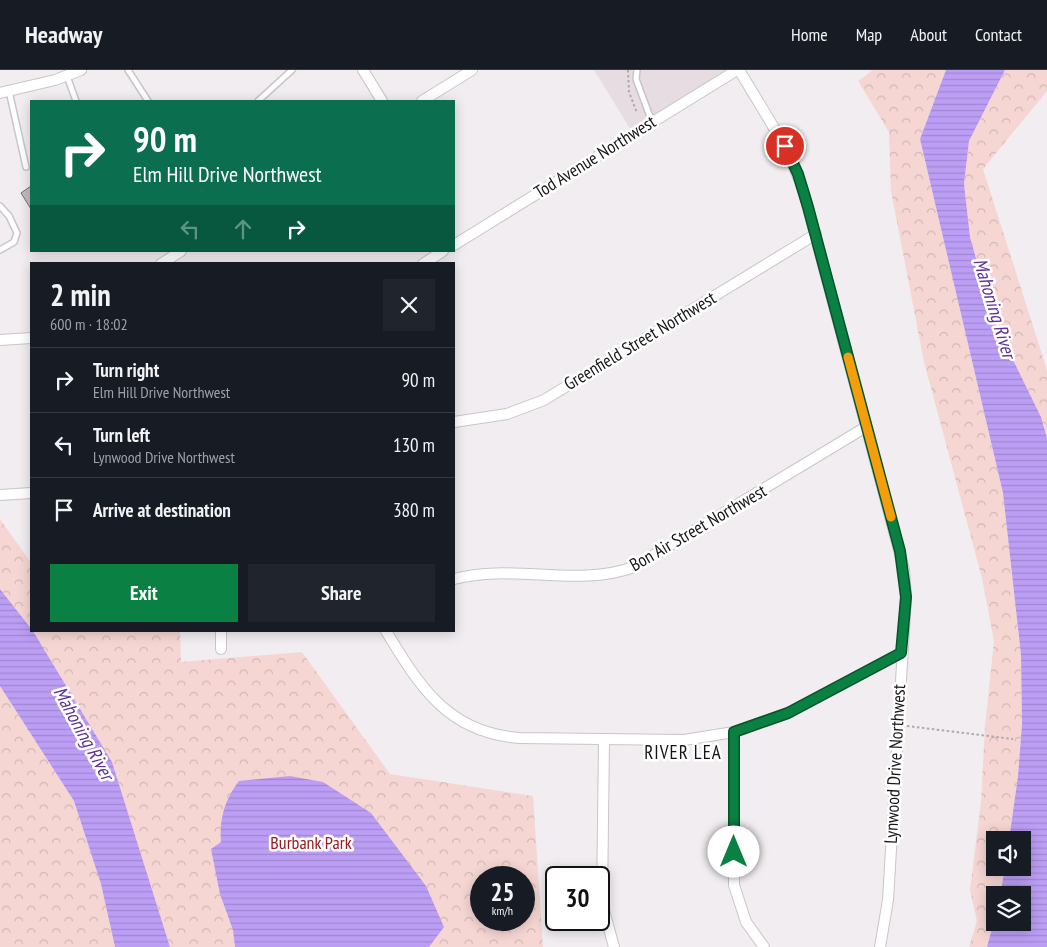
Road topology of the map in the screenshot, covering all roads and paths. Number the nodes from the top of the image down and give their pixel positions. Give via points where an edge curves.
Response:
1 (80, 70) edge
2 (128, 70) edge
3 (292, 70) edge
4 (363, 70) edge
5 (472, 70) edge
6 (628, 70) edge
7 (637, 70) edge
8 (738, 70) edge
9 (67, 76) junction
10 (5, 92) edge
11 (76, 100) edge
12 (147, 100) edge
13 (259, 100) edge
14 (381, 100) edge
15 (424, 100) edge
16 (637, 113) dead end
17 (652, 122) junction
18 (26, 167) dead end
19 (0, 207) edge
20 (816, 234) junction
21 (455, 244) edge
22 (0, 250) edge
23 (179, 252) edge
24 (441, 252) edge
25 (163, 262) edge
26 (426, 262) edge
27 (30, 338) edge
28 (0, 340) edge
29 (455, 422) edge
30 (866, 427) junction
31 (30, 493) edge
32 (0, 495) edge
33 (455, 578) edge
34 (221, 632) edge
35 (387, 632) edge
36 (221, 649) dead end
37 (901, 653) junction
38 (898, 725) junction
39 (734, 732) junction
40 (1013, 739) dead end
41 (604, 740) junction
42 (614, 947) edge
43 (764, 947) edge
44 (880, 947) edge

1 - 9 street
2 - 12 lane
3 - 13 lane
4 - 14 street
5 - 15 street
6 - 16 path via 629,92
7 - 17 lane via 636,79
8 - 17 street, Tod Avenue Northwest
8 - 20 street, Lynwood Drive Northwest via 791,159
9 - 10 street
9 - 11 lane
10 - 18 lane
17 - 21 street, Tod Avenue Northwest
19 - 22 lane via 9,216 17,233 14,242
20 - 29 street, Greenfield Street Northwest via 544,400 507,414
20 - 30 street, Lynwood Drive Northwest
23 - 25 street
24 - 26 street
27 - 28 street
30 - 33 street, Bon Air Street Northwest via 634,567 595,576 498,572
30 - 37 street, Lynwood Drive Northwest via 904,568 906,597
31 - 32 street
34 - 36 street
35 - 41 street via 424,691 468,725 508,737
37 - 38 street, Lynwood Drive Northwest
37 - 39 street via 788,713
38 - 40 path
38 - 44 street, Lynwood Drive Northwest via 887,915
39 - 41 street via 684,740
39 - 43 street via 734,885 746,922
41 - 42 street via 602,904

